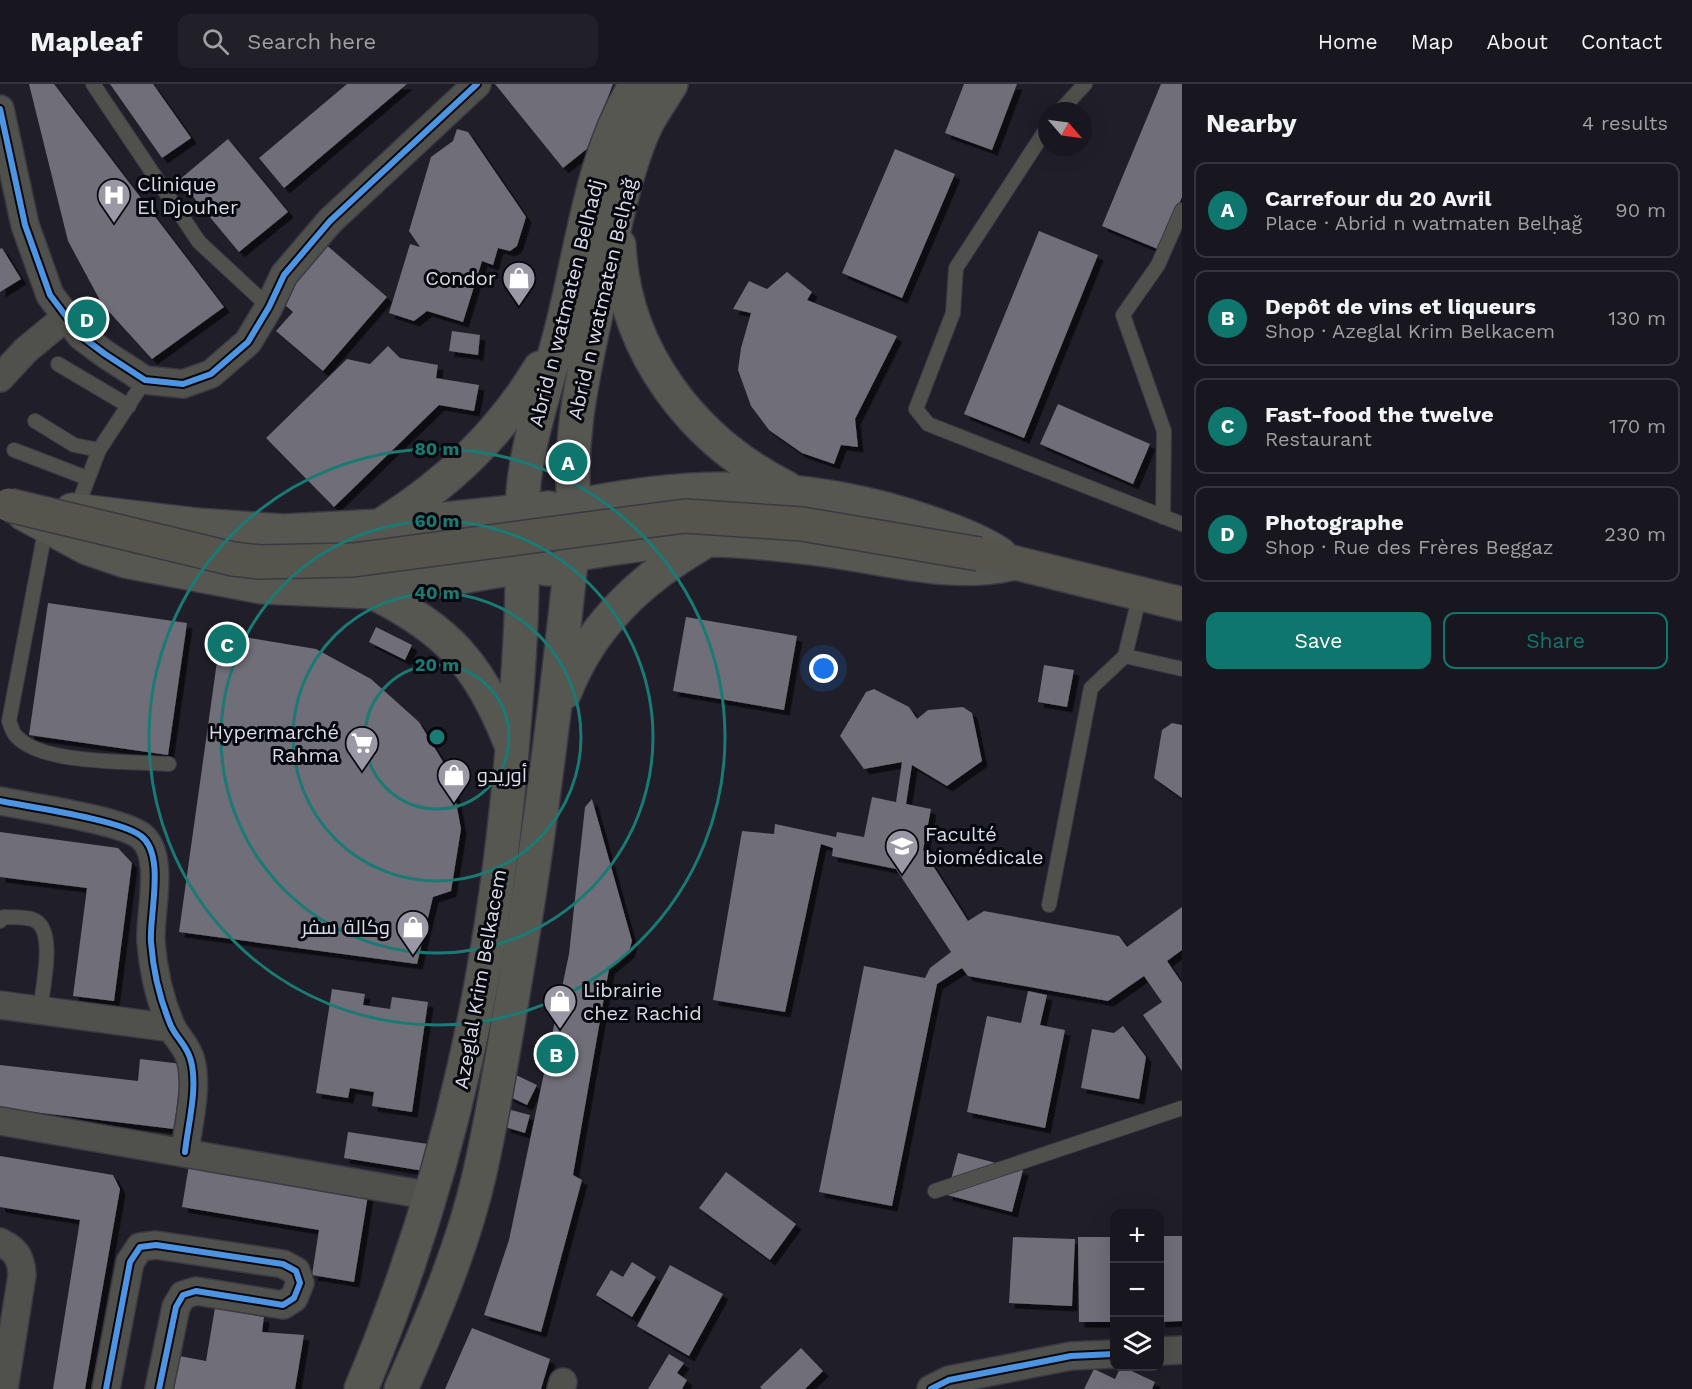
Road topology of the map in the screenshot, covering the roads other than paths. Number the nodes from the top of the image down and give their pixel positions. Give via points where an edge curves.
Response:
1 (93, 84) edge
2 (477, 84) edge
3 (636, 84) edge
4 (671, 84) edge
5 (1084, 84) edge
6 (1068, 102) edge
7 (2, 124) edge
8 (1038, 143) edge
9 (1182, 210) edge
10 (617, 220) junction
11 (269, 307) junction
12 (66, 317) junction
13 (563, 324) junction
14 (58, 364) dead end
15 (0, 378) edge
16 (145, 380) junction
17 (129, 406) junction
18 (35, 421) dead end
19 (14, 450) dead end
20 (99, 450) junction
21 (87, 478) junction
22 (797, 493) junction
23 (3, 507) edge
24 (75, 511) junction
25 (1163, 517) junction
26 (1182, 524) edge
27 (46, 526) junction
28 (379, 526) junction
29 (547, 536) junction
30 (708, 540) junction
31 (1014, 562) junction
32 (372, 592) junction
33 (1140, 594) junction
34 (1182, 604) edge
35 (1125, 656) junction
36 (1182, 669) edge
37 (555, 719) junction
38 (513, 749) junction
39 (169, 764) dead end
40 (0, 801) edge
41 (1049, 905) dead end
42 (0, 921) edge
43 (0, 1005) edge
44 (40, 1011) junction
45 (172, 1028) junction
46 (1182, 1108) edge
47 (0, 1121) edge
48 (185, 1152) junction
49 (935, 1191) dead end
50 (432, 1196) junction
51 (0, 1242) edge
52 (1182, 1350) edge
53 (1164, 1351) edge
54 (1110, 1354) edge
55 (4, 1389) edge
56 (105, 1389) edge
57 (159, 1389) edge
58 (360, 1389) edge
59 (401, 1389) edge
60 (931, 1389) edge

1 - 11 lane via 199,242
2 - 11 street via 330,221 284,275
3 - 13 main road, Abrid n watmaten Belhadj via 621,108 603,158
4 - 10 main road, Abrid n watmaten Belḥaǧ via 647,124
5 - 6 lane
7 - 12 street via 25,225 50,295
8 - 25 lane via 956,268 953,314 916,409 928,424
9 - 25 lane via 1158,265 1123,315 1164,431
10 - 22 main road via 626,297 655,368 702,429 730,455
10 - 29 main road, Abrid n watmaten Belḥaǧ via 574,419 572,478
11 - 16 street via 248,342 211,374 183,384
12 - 15 street
12 - 16 street via 81,336
13 - 28 main road via 524,393 474,455 444,482
13 - 29 main road, Abrid n watmaten Belhadj via 526,458
14 - 17 lane
16 - 17 lane
17 - 20 lane
18 - 20 lane via 74,445
19 - 21 lane
20 - 21 lane
21 - 24 lane
22 - 29 main road via 695,488 630,495
22 - 31 main road via 856,501 906,515 972,539
23 - 24 main road
23 - 27 main road
23 - 31 main road, bridge via 260,562 352,560 685,516 802,524
24 - 28 main road via 284,531
25 - 26 lane
27 - 32 main road via 87,548 125,561 262,587
27 - 39 lane via 9,721 16,737 53,756
28 - 29 main road
29 - 30 main road via 636,544
29 - 32 main road
29 - 37 main road, Azeglal Krim Belkacem
29 - 38 main road, Azeglal Krim Belkacem
30 - 31 main road via 820,549 960,568
30 - 37 main road via 664,566 627,597 596,633 572,675
31 - 33 main road
32 - 38 main road via 411,611 446,638 476,672
33 - 34 main road
33 - 35 lane
35 - 36 lane
35 - 41 lane via 1091,688
37 - 59 main road, Azeglal Krim Belkacem via 522,940 480,1173 429,1327
38 - 50 main road, Azeglal Krim Belkacem via 492,924 454,1119
40 - 45 street via 120,825 142,836 150,850 155,878 151,941 159,990
42 - 44 lane via 4,917 34,919 43,927 48,941
43 - 44 street
44 - 45 street
45 - 48 street via 185,1044 193,1076
46 - 49 lane
47 - 48 street
48 - 50 street
50 - 58 main road, Azeglal Krim Belkacem
51 - 55 street via 21,1259 22,1275
52 - 53 street
54 - 60 street via 1049,1360 949,1380
56 - 57 street via 130,1262 140,1247 156,1245 283,1264 296,1271 300,1282 294,1298 283,1305 196,1291 183,1295 176,1307

